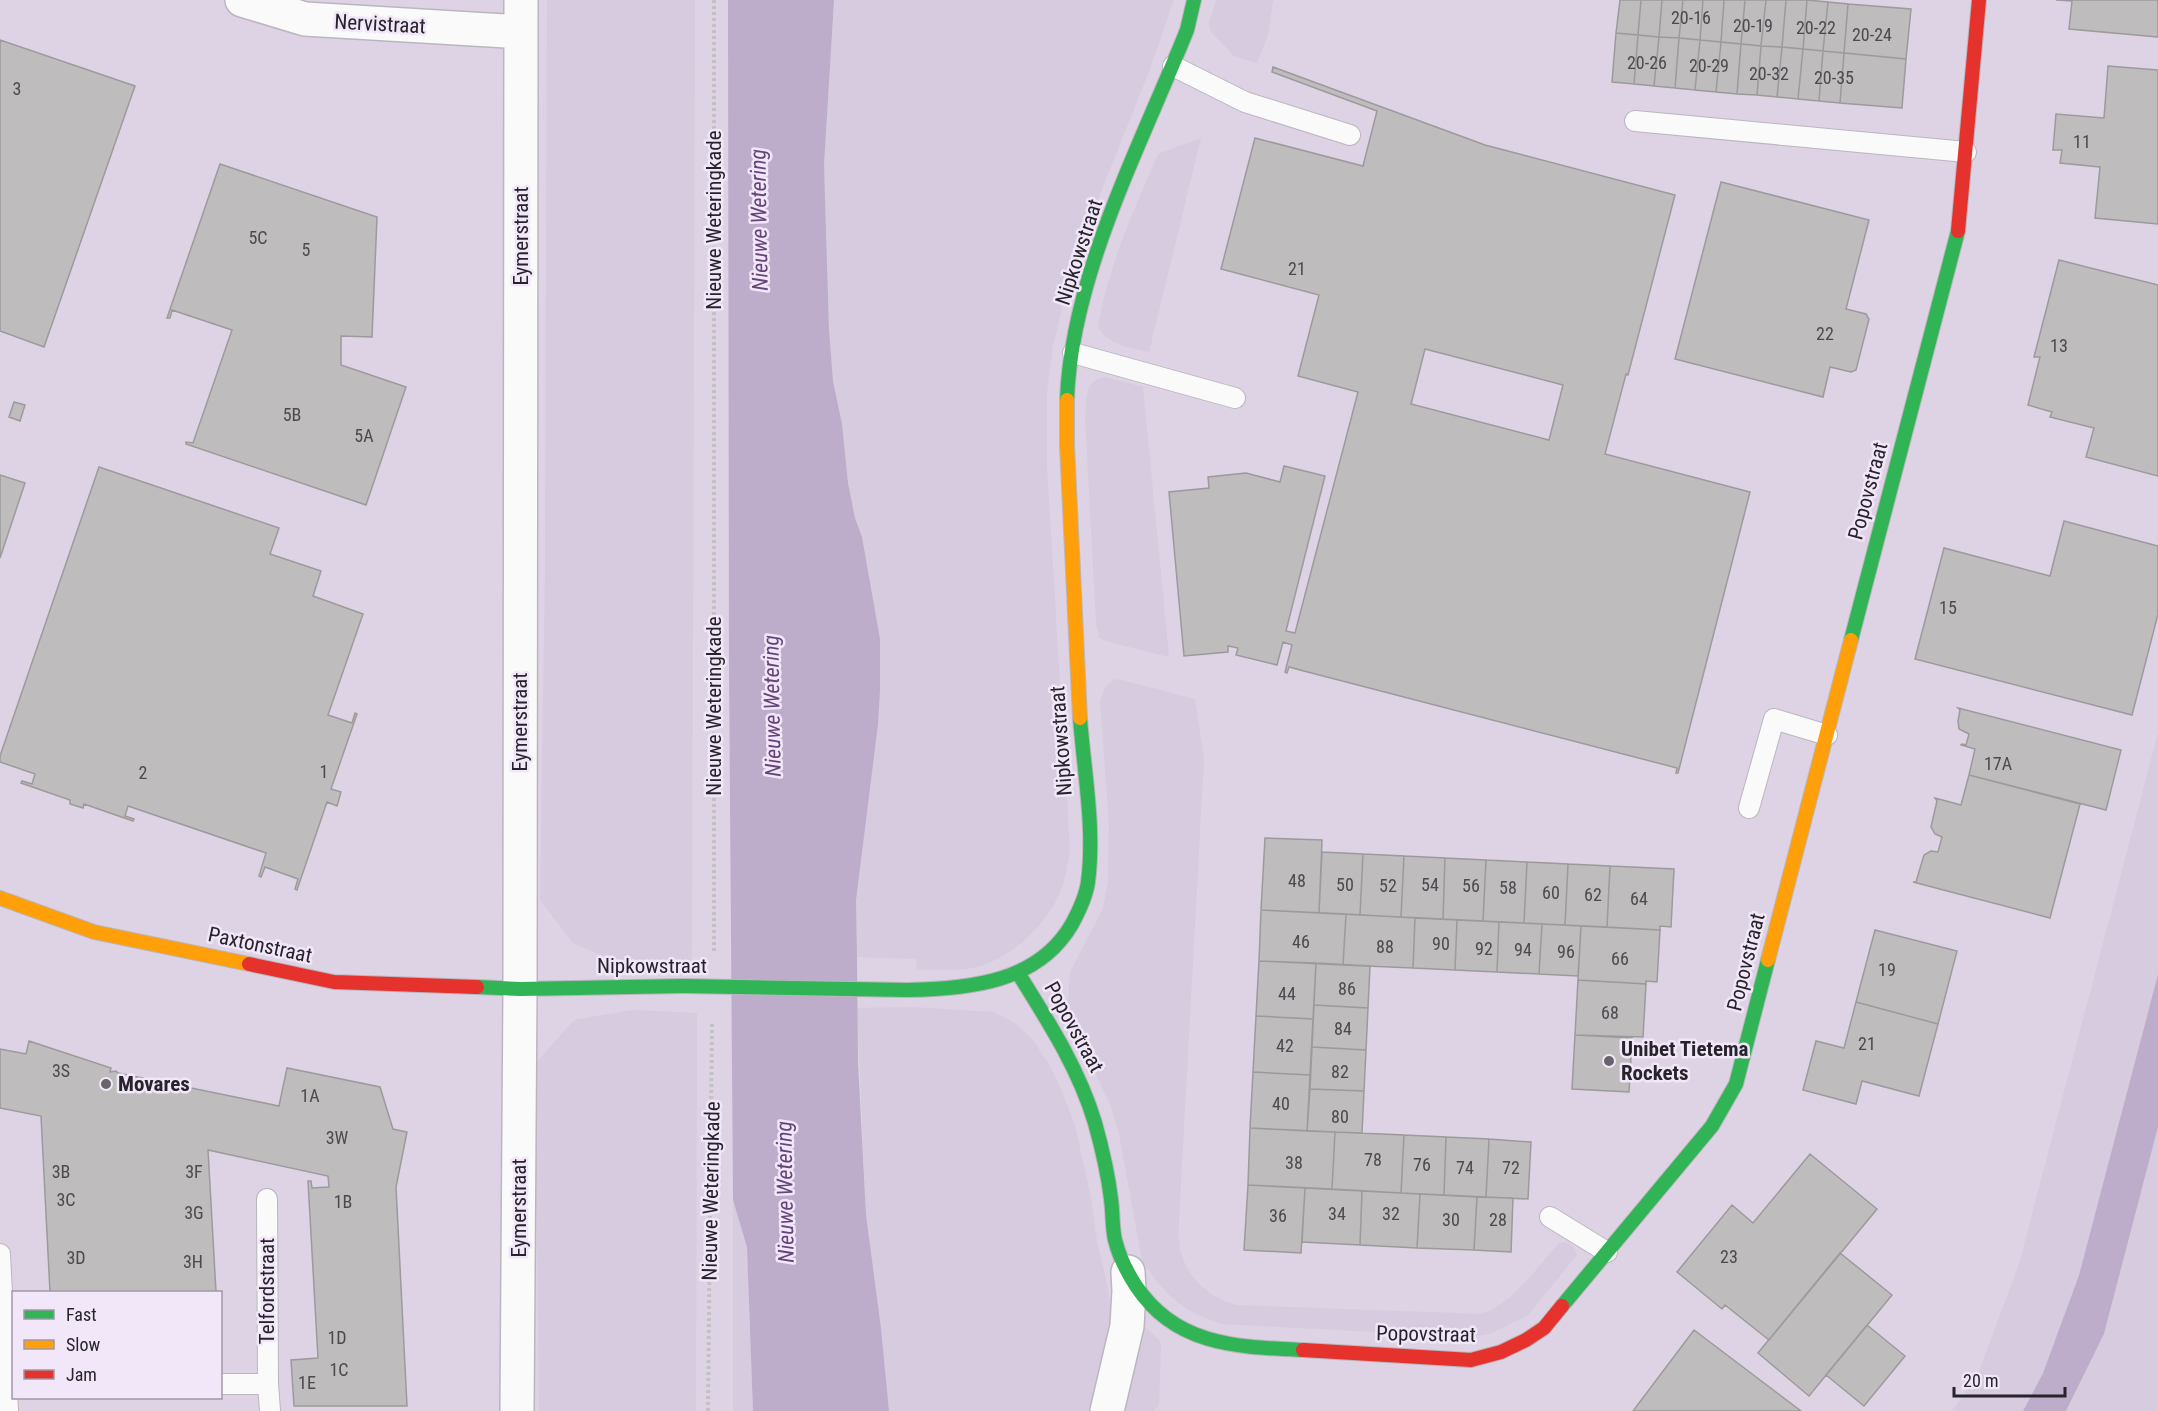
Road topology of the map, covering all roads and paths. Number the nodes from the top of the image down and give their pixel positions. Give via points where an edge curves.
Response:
1 (242, 0) edge
2 (521, 0) edge
3 (714, 0) edge
4 (1194, 0) edge
5 (1979, 0) edge
6 (521, 32) junction
7 (1173, 66) junction
8 (1635, 121) dead end
9 (1350, 135) dead end
10 (1966, 152) junction
11 (1073, 353) junction
12 (1235, 398) dead end
13 (1827, 735) junction
14 (1749, 808) dead end
15 (0, 898) edge
16 (713, 962) dead end
17 (1018, 973) junction
18 (520, 989) junction
19 (712, 1021) dead end
20 (267, 1199) dead end
21 (1550, 1217) dead end
22 (1607, 1252) junction
23 (0, 1254) edge
24 (1128, 1272) junction
25 (222, 1384) edge
26 (268, 1384) junction
27 (10, 1387) edge
28 (8, 1411) edge
29 (270, 1411) edge
30 (517, 1411) edge
31 (708, 1411) edge
32 (1107, 1411) edge

1 - 6 street, Nervistraat via 305,19
2 - 6 street, Eymerstraat
3 - 16 path, Nieuwe Weteringkade
4 - 7 street, Nipkowstraat
5 - 10 street, Popovstraat
6 - 18 street, Eymerstraat
7 - 9 lane via 1245,102
7 - 11 street, Nipkowstraat via 1094,262
8 - 10 lane
10 - 13 street, Popovstraat via 1959,225
11 - 12 lane
11 - 17 street, Nipkowstraat via 1067,431 1079,709 1090,854 1088,884 1065,936 1044,957
13 - 14 lane via 1774,719
13 - 22 street, Popovstraat via 1736,1084 1712,1126
15 - 18 street, Paxtonstraat via 94,933 334,982
17 - 18 street, Nipkowstraat, bridge via 945,990 684,986
17 - 24 street, Popovstraat via 1085,1090 1102,1151 1115,1240
18 - 30 street, Eymerstraat
19 - 31 path, Nieuwe Weteringkade
20 - 26 lane, Telfordstraat
21 - 22 lane
22 - 24 street, Popovstraat via 1544,1328 1525,1343 1471,1360 1258,1348 1207,1340 1182,1331 1160,1316
23 - 27 lane
24 - 32 street via 1127,1326
25 - 26 lane
26 - 29 lane, Telfordstraat
27 - 28 lane

